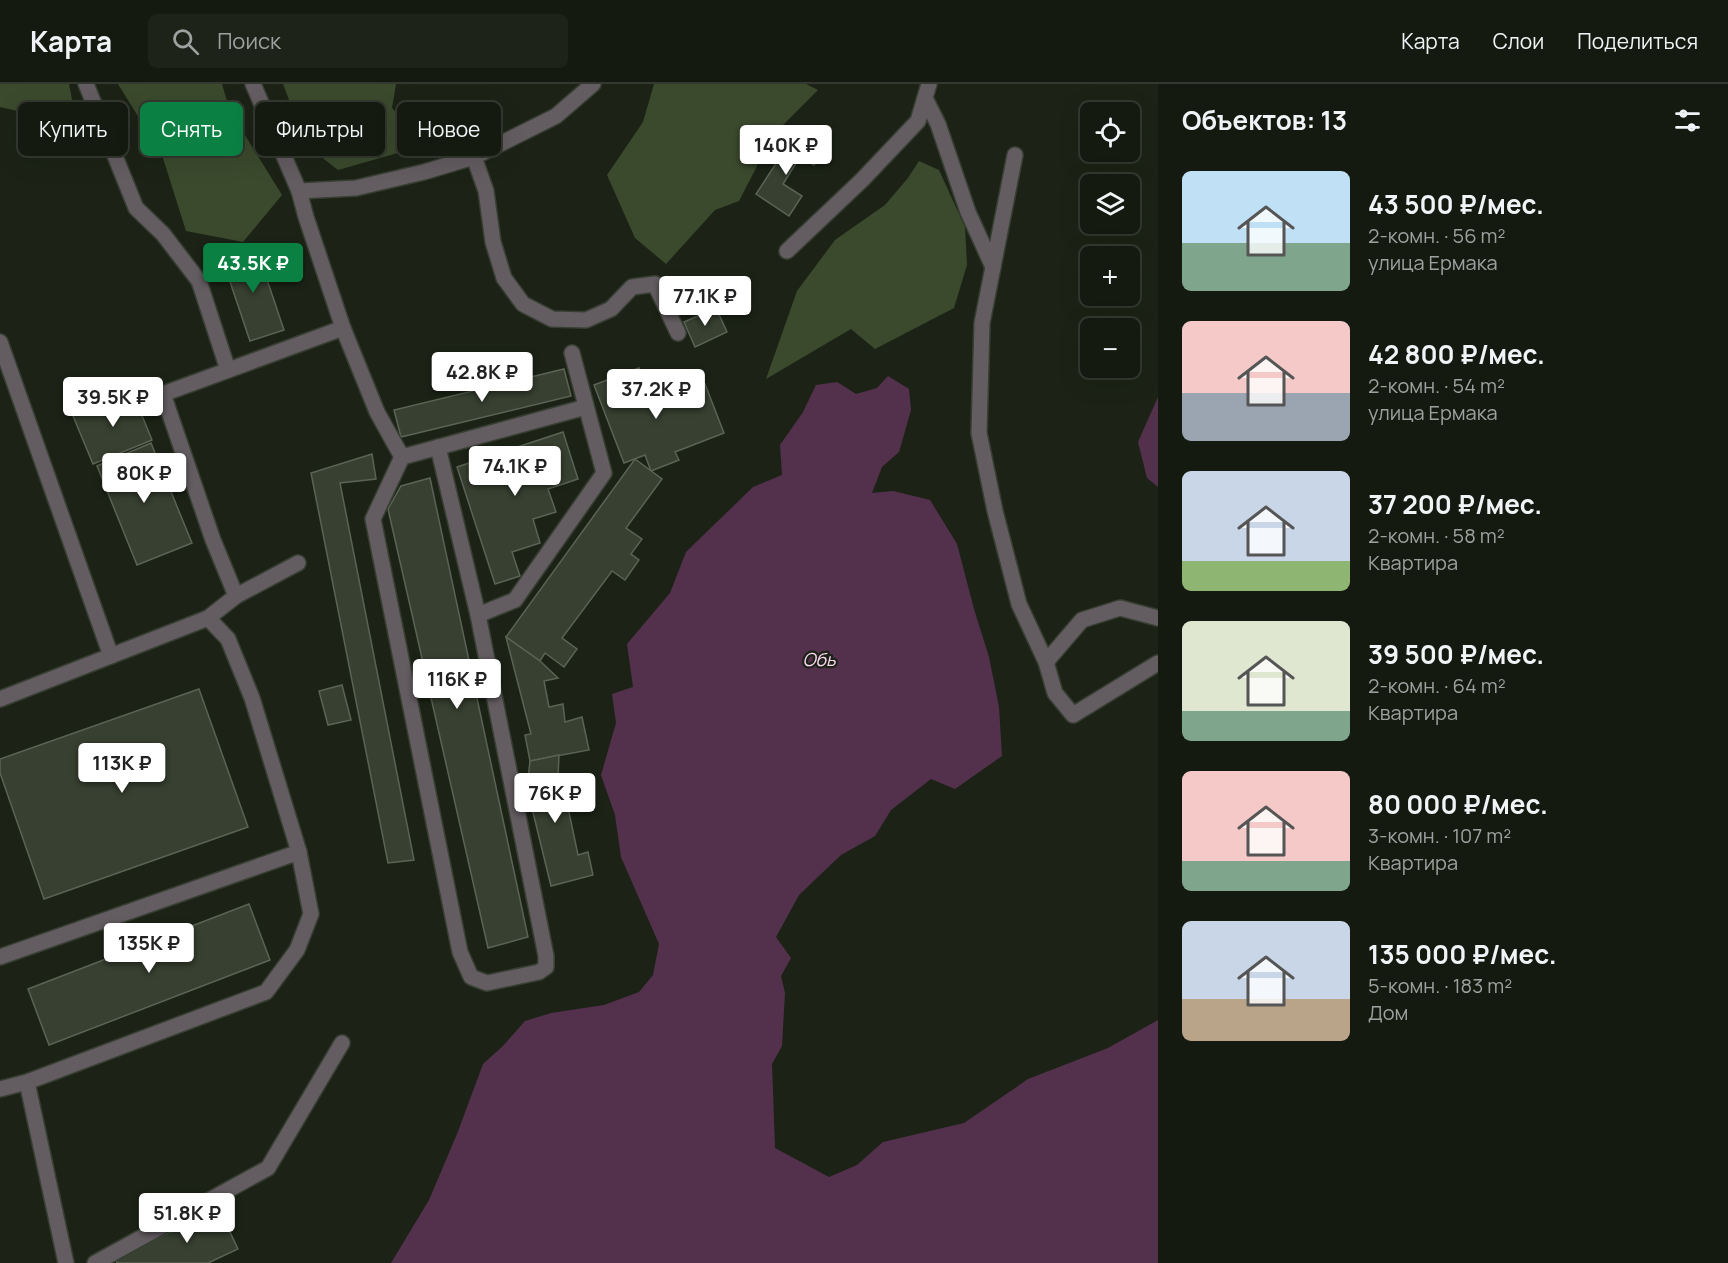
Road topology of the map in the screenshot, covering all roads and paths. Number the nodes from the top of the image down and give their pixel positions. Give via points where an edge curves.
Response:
1 (86, 84) edge
2 (253, 84) edge
3 (592, 84) edge
4 (927, 91) edge
5 (1015, 155) dead end
6 (474, 157) junction
7 (299, 191) junction
8 (787, 250) dead end
9 (993, 267) junction
10 (343, 328) junction
11 (678, 333) dead end
12 (0, 342) edge
13 (572, 353) dead end
14 (228, 370) junction
15 (586, 407) junction
16 (438, 447) junction
17 (402, 457) junction
18 (298, 563) dead end
19 (236, 596) junction
20 (478, 615) junction
21 (208, 618) junction
22 (1158, 618) edge
23 (111, 656) junction
24 (1046, 662) junction
25 (1158, 663) edge
26 (0, 699) edge
27 (299, 852) junction
28 (0, 957) edge
29 (342, 1043) dead end
30 (27, 1082) junction
31 (0, 1089) edge
32 (66, 1263) edge
33 (95, 1263) edge

1 - 14 street via 136,208 163,234 199,281
2 - 7 street
3 - 6 street via 556,116
4 - 8 street via 918,121
4 - 9 street via 968,212
5 - 9 street
6 - 7 street via 356,188
6 - 11 street via 486,191 504,278 523,304 552,319 586,320 611,309 632,287 655,284
7 - 10 street
9 - 24 street via 982,323 979,433 1019,604
10 - 14 street
10 - 17 street via 377,412
12 - 23 street
13 - 15 street
14 - 19 street via 164,394
15 - 16 street
15 - 20 street via 604,473 515,600
16 - 17 street
16 - 20 street
17 - 20 street via 373,519 460,952 471,977 487,983 546,967
18 - 19 street
19 - 21 street
21 - 23 street
21 - 27 street via 228,639 252,698
22 - 24 street via 1120,608 1082,620
23 - 26 street
24 - 25 street via 1055,693 1073,715
27 - 28 street
27 - 30 street via 311,914 297,950 266,992
29 - 33 street via 268,1168
30 - 31 street
30 - 32 street

